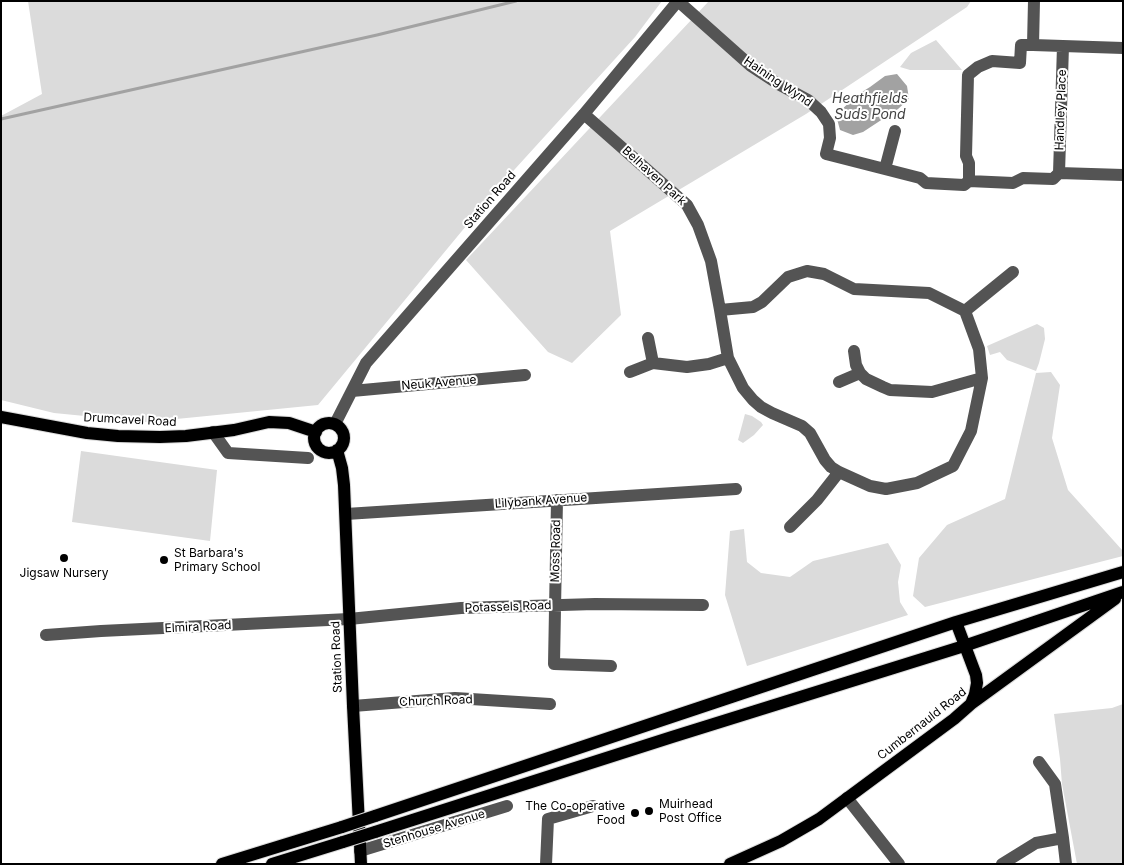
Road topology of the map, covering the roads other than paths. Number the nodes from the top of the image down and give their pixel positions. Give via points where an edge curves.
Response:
1 (678, 1) edge
2 (1034, 1) edge
3 (1032, 45) junction
4 (1063, 46) junction
5 (1123, 48) edge
6 (584, 114) junction
7 (895, 131) dead end
8 (886, 169) junction
9 (1059, 173) junction
10 (1123, 175) edge
11 (969, 182) junction
12 (1013, 272) dead end
13 (720, 310) junction
14 (965, 311) junction
15 (648, 338) dead end
16 (854, 351) dead end
17 (728, 358) junction
18 (653, 363) junction
19 (630, 372) dead end
20 (860, 373) junction
21 (525, 375) dead end
22 (982, 378) junction
23 (839, 382) dead end
24 (352, 391) junction
25 (1, 417) edge
26 (335, 424) junction
27 (213, 432) junction
28 (316, 432) junction
29 (337, 450) junction
30 (308, 458) dead end
31 (839, 472) junction
32 (736, 489) dead end
33 (557, 500) junction
34 (346, 514) junction
35 (790, 527) dead end
36 (1123, 572) edge
37 (1123, 592) edge
38 (703, 605) dead end
39 (554, 606) junction
40 (349, 619) junction
41 (956, 622) junction
42 (46, 635) dead end
43 (964, 646) junction
44 (611, 666) dead end
45 (550, 704) dead end
46 (971, 704) junction
47 (353, 706) junction
48 (1040, 762) dead end
49 (847, 798) junction
50 (507, 806) dead end
51 (593, 806) dead end
52 (1063, 838) junction
53 (361, 858) edge
54 (222, 864) edge
55 (272, 864) edge
56 (546, 864) edge
57 (730, 864) edge
58 (899, 864) edge
59 (1002, 864) edge
60 (1066, 864) edge

1 - 6 street, Station Road
1 - 8 street, Haining Wynd via 751,66 808,100 821,112 829,124 826,154
2 - 3 street
3 - 4 street
3 - 11 street via 1021,45 1020,63 992,61 968,75 966,156
4 - 5 street
4 - 9 street, Handley Place
6 - 13 street, Belhaven Park via 687,205 711,261
6 - 24 street, Station Road via 366,363
7 - 8 street
8 - 11 street, Haining Wynd via 920,178 926,183 964,185
9 - 10 street, Haining Wynd
9 - 11 street, Haining Wynd via 1053,179 1023,178 1013,183
12 - 14 street
13 - 14 street via 753,307 788,277 807,272 824,274 854,289 929,293
13 - 17 street, Belhaven Park
14 - 22 street, Belhaven Park via 979,348
15 - 18 street
16 - 20 street
17 - 18 street via 687,367
17 - 31 street, Belhaven Park via 742,388 753,400 772,413 802,426 810,433 825,460
18 - 19 street
20 - 22 street via 890,390 932,392
20 - 23 street
21 - 24 street, Neuk Avenue
22 - 31 street, Belhaven Park via 971,432 953,466 918,483 886,489 870,486
24 - 26 street, Station Road
25 - 27 main road, Drumcavel Road via 118,436 160,437
26 - 28 main road via 320,426
26 - 29 main road, Station Road via 342,430 344,439
27 - 28 main road, Drumcavel Road via 269,422 289,423
27 - 30 street via 228,453
28 - 29 main road via 314,439 319,448 328,452
29 - 34 main road, Station Road
31 - 35 street
32 - 33 street, Lilybank Avenue
33 - 34 street, Lilybank Avenue
33 - 39 street, Moss Road
34 - 40 main road, Station Road
36 - 41 main road
37 - 43 main road
37 - 46 main road, Cumbernauld Road
38 - 39 street, Potassels Road
39 - 40 street, Potassels Road via 461,608
39 - 44 street, Moss Road via 554,664
40 - 42 street, Elmira Road
40 - 47 main road, Station Road
41 - 43 main road
41 - 54 main road, bridge
43 - 46 main road via 977,683
43 - 55 main road, bridge
45 - 47 street, Church Road via 455,698
46 - 49 main road, Cumbernauld Road
47 - 53 main road, Station Road
48 - 52 street via 1055,784
49 - 57 main road, Cumbernauld Road via 819,820
49 - 58 street
50 - 53 street, Stenhouse Avenue
51 - 56 street via 548,819
52 - 59 street via 1036,843
52 - 60 street

